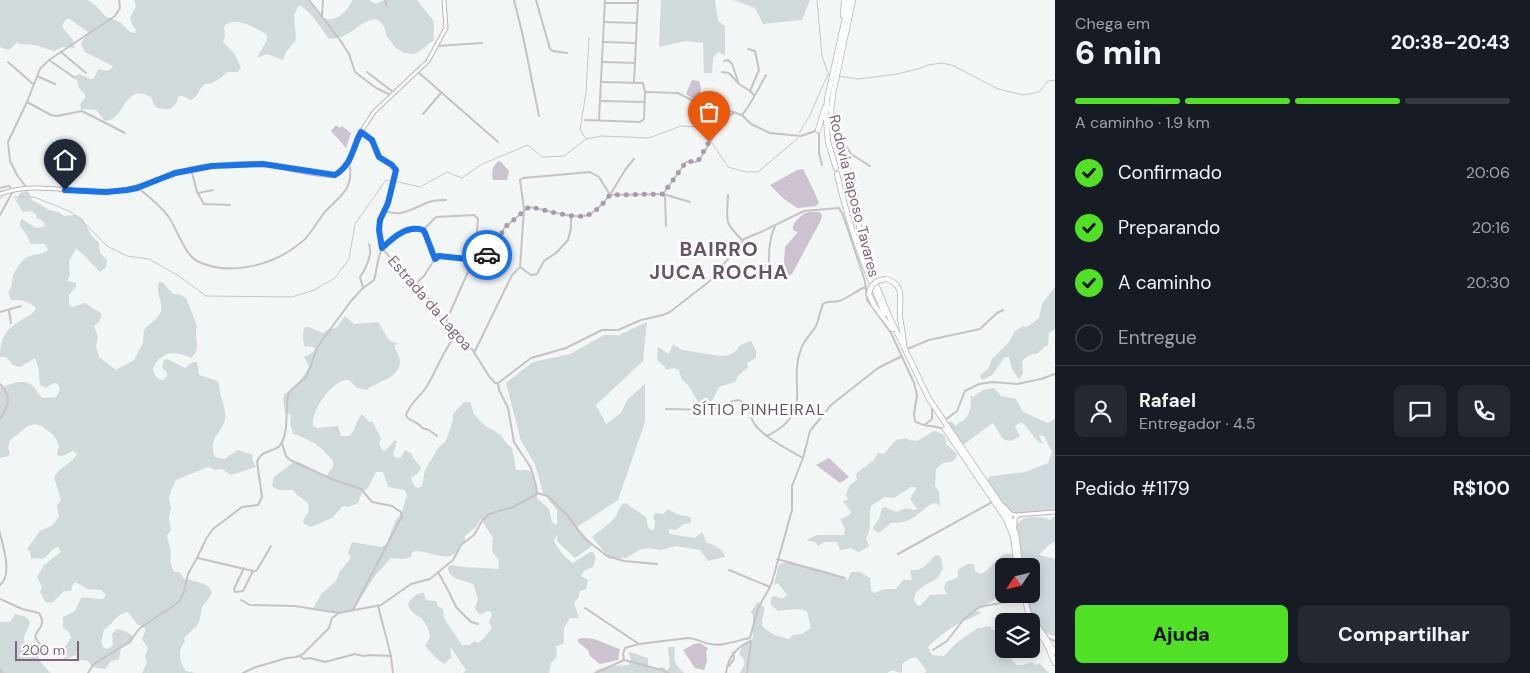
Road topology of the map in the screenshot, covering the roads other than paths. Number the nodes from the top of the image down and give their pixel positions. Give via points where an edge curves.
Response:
1 (119, 0) edge
2 (309, 0) edge
3 (323, 0) edge
4 (385, 0) edge
5 (444, 0) edge
6 (514, 0) edge
7 (536, 0) edge
8 (846, 0) edge
9 (853, 0) edge
10 (605, 1) edge
11 (637, 2) edge
12 (387, 6) dead end
13 (322, 16) junction
14 (604, 22) junction
15 (636, 23) junction
16 (603, 42) junction
17 (482, 43) dead end
18 (635, 43) junction
19 (839, 45) junction
20 (435, 46) junction
21 (748, 49) dead end
22 (61, 52) junction
23 (567, 53) dead end
24 (49, 60) junction
25 (724, 61) dead end
26 (8, 62) dead end
27 (603, 62) junction
28 (635, 63) junction
29 (836, 70) junction
30 (368, 72) dead end
31 (418, 72) junction
32 (722, 72) dead end
33 (86, 73) dead end
34 (766, 75) dead end
35 (37, 76) junction
36 (75, 78) dead end
37 (602, 82) junction
38 (634, 82) junction
39 (833, 82) junction
40 (33, 84) junction
41 (56, 84) dead end
42 (739, 84) junction
43 (750, 90) junction
44 (645, 92) junction
45 (442, 93) junction
46 (392, 94) junction
47 (754, 95) junction
48 (827, 99) junction
49 (601, 101) junction
50 (27, 102) junction
51 (645, 102) junction
52 (734, 113) junction
53 (423, 114) dead end
54 (742, 115) junction
55 (539, 116) dead end
56 (585, 120) dead end
57 (599, 120) junction
58 (818, 130) junction
59 (361, 132) junction
60 (125, 133) dead end
61 (498, 142) dead end
62 (838, 142) junction
63 (634, 159) dead end
64 (349, 162) junction
65 (822, 165) dead end
66 (870, 166) dead end
67 (191, 168) junction
68 (836, 168) dead end
69 (837, 174) dead end
70 (0, 188) edge
71 (27, 188) junction
72 (137, 188) junction
73 (213, 190) dead end
74 (13, 191) junction
75 (197, 193) junction
76 (0, 194) edge
77 (663, 194) junction
78 (610, 195) junction
79 (728, 195) dead end
80 (446, 200) dead end
81 (690, 202) dead end
82 (230, 205) dead end
83 (524, 209) junction
84 (384, 211) junction
85 (0, 215) edge
86 (571, 216) junction
87 (776, 224) junction
88 (666, 226) dead end
89 (423, 230) junction
90 (477, 232) dead end
91 (742, 240) junction
92 (369, 244) dead end
93 (382, 248) junction
94 (474, 258) junction
95 (435, 259) junction
96 (865, 262) junction
97 (520, 267) junction
98 (758, 271) dead end
99 (414, 285) junction
100 (866, 287) junction
101 (364, 288) junction
102 (21, 306) dead end
103 (1002, 310) dead end
104 (9, 311) junction
105 (0, 312) edge
106 (11, 323) dead end
107 (444, 324) junction
108 (892, 329) junction
109 (456, 334) junction
110 (905, 350) junction
111 (474, 353) junction
112 (902, 356) junction
113 (1055, 374) edge
114 (0, 384) edge
115 (498, 384) junction
116 (932, 409) junction
117 (666, 410) dead end
118 (0, 419) edge
119 (943, 421) junction
120 (924, 425) junction
121 (947, 432) junction
122 (437, 436) dead end
123 (767, 436) junction
124 (282, 442) junction
125 (803, 458) junction
126 (537, 493) junction
127 (997, 501) junction
128 (1055, 512) edge
129 (1020, 515) junction
130 (1015, 530) junction
131 (0, 534) edge
132 (271, 546) dead end
133 (898, 554) dead end
134 (198, 558) junction
135 (1017, 558) edge
136 (1018, 558) edge
137 (777, 559) junction
138 (657, 564) dead end
139 (244, 568) junction
140 (729, 570) dead end
141 (253, 572) junction
142 (438, 572) junction
143 (845, 578) dead end
144 (0, 585) edge
145 (770, 587) junction
146 (0, 599) edge
147 (241, 600) dead end
148 (1003, 603) edge
149 (1025, 603) edge
150 (378, 606) junction
151 (585, 608) dead end
152 (353, 610) junction
153 (339, 613) junction
154 (478, 624) dead end
155 (1040, 634) edge
156 (751, 639) junction
157 (1053, 642) edge
158 (639, 644) junction
159 (44, 648) dead end
160 (933, 650) dead end
161 (1055, 652) edge
162 (300, 656) junction
163 (391, 656) junction
164 (624, 660) junction
165 (1055, 663) edge
166 (0, 669) edge
167 (2, 673) edge
168 (88, 673) edge
169 (243, 673) edge
170 (393, 673) edge
171 (596, 673) edge
172 (668, 673) edge
173 (726, 673) edge
174 (747, 673) edge

1 - 22 street via 116,16
2 - 13 street
3 - 13 street
4 - 12 street
5 - 20 street via 446,28
6 - 55 street
7 - 23 street via 550,48
8 - 19 highway, Rodovia Raposo Tavares
8 - 19 highway
9 - 29 highway, Rodovia Raposo Tavares
10 - 11 street
10 - 14 street
11 - 15 street
13 - 46 street via 349,54 355,72 376,88
14 - 15 street
14 - 16 street
15 - 18 street
16 - 18 street
16 - 27 street
17 - 20 street
18 - 28 street
19 - 29 highway, Rodovia Raposo Tavares
20 - 31 street
21 - 43 street via 755,52 759,70
22 - 24 street
22 - 33 street
24 - 35 street
24 - 36 street
25 - 42 street via 732,64
26 - 40 street
27 - 28 street
27 - 37 street
28 - 38 street
29 - 39 highway, Rodovia Raposo Tavares
30 - 46 street
31 - 45 street
31 - 46 street
32 - 42 street via 729,73
34 - 47 street
35 - 40 street
35 - 41 street
37 - 38 street
37 - 49 street
38 - 44 street via 644,84
39 - 48 highway, Rodovia Raposo Tavares
39 - 62 highway, Rodovia Raposo Tavares via 831,110
40 - 50 street
42 - 43 street
43 - 47 street
44 - 51 street
44 - 52 street via 678,93 707,108
45 - 53 street
45 - 61 street
46 - 59 street via 374,112
47 - 54 street
48 - 58 highway
48 - 68 highway, Rodovia Raposo Tavares via 826,131
49 - 51 street
49 - 57 street
50 - 60 street via 50,115 82,111
50 - 71 street via 8,147 13,168
51 - 57 street via 642,121
52 - 54 street
52 - 77 street via 725,118 700,159 686,162
54 - 58 street via 751,124 770,133 801,136
56 - 57 street
58 - 65 street
59 - 64 street
59 - 84 street, Estrada da Lagoa via 372,140 379,157 396,168
62 - 66 street via 844,142 851,154
62 - 96 highway, Rodovia Raposo Tavares via 855,192
63 - 78 street
64 - 67 street via 332,175 254,164
64 - 72 street via 347,190 322,215 308,236 271,260 241,268 214,266 193,258 168,216
67 - 72 street
67 - 75 street
69 - 96 highway, Rodovia Raposo Tavares via 849,220
70 - 74 street via 9,186
71 - 72 street via 106,192
71 - 74 street
73 - 75 street
74 - 76 street
74 - 85 street
75 - 82 street via 205,205
77 - 78 street
77 - 81 street
77 - 88 street
78 - 83 street via 594,172 523,178 519,181
78 - 86 street via 590,214
79 - 91 street via 728,225
80 - 84 street via 428,201 399,214
83 - 86 street via 529,207
83 - 94 street via 501,232 489,253
83 - 97 street
84 - 93 street, Estrada da Lagoa via 379,224
86 - 97 street via 568,240 544,261 537,274 531,275
87 - 91 street
87 - 98 street via 768,249 770,262
87 - 100 street via 804,211 840,208
89 - 90 street via 436,217 474,215 478,219
89 - 93 street via 407,230
89 - 95 street
91 - 115 street via 710,280 670,312 644,318 618,330 602,330 566,348 531,358
92 - 101 street via 367,267 360,277
93 - 99 street, Estrada da Lagoa
93 - 101 street via 374,280
94 - 95 street via 439,256
94 - 107 street
95 - 99 street
96 - 108 highway, Rodovia Raposo Tavares
96 - 110 highway, Rodovia Raposo Tavares
97 - 111 street via 512,275
99 - 107 street, Estrada da Lagoa via 428,298
100 - 112 street via 867,300 888,328
100 - 123 street via 838,301 822,304 818,322 801,348 796,408 784,426
101 - 124 street via 324,338 307,376 289,392
102 - 104 street
103 - 110 street via 980,329 934,338
104 - 105 street
104 - 106 street
107 - 109 street, Estrada da Lagoa
108 - 110 highway, bridge via 869,294 873,284 880,280 897,284 900,291
108 - 116 highway, Rodovia Raposo Tavares
109 - 111 street, Estrada da Lagoa via 468,343
109 - 122 street via 428,385 406,415
110 - 119 highway, Rodovia Raposo Tavares
111 - 115 street, Estrada da Lagoa
112 - 120 street via 917,395 914,417
112 - 125 street via 878,368 825,410 810,431
113 - 119 street via 1017,384 979,384 965,391 957,411
114 - 118 street via 8,398
115 - 126 street, Estrada da Lagoa via 508,408 516,446 531,468
116 - 120 street via 932,419
116 - 121 highway, Rodovia Raposo Tavares
117 - 123 street via 713,410 739,400 745,404 756,426
119 - 127 highway, Rodovia Raposo Tavares
120 - 121 street via 939,426
121 - 127 highway, Rodovia Raposo Tavares
123 - 125 street
124 - 134 street via 262,453 256,462 262,497 260,504 240,509 213,529
124 - 152 street via 290,460 360,489 372,502 392,506 401,512 402,516
125 - 137 street via 792,486 792,510
126 - 138 street via 548,496 584,538 607,556
126 - 142 street via 485,517 453,560
127 - 129 street via 1012,514
127 - 130 highway, Rodovia Raposo Tavares
127 - 133 street
127 - 135 highway, Rodovia Raposo Tavares via 1010,527
128 - 129 street
129 - 130 street via 1015,518
130 - 136 highway, Rodovia Raposo Tavares
131 - 144 street via 7,574
132 - 141 street
134 - 139 street
134 - 168 street via 188,574 179,602 140,628 130,642 94,664
137 - 143 street
137 - 145 street
139 - 141 street
139 - 141 street via 234,591 244,591
140 - 145 street
142 - 150 street
142 - 154 street via 456,607 471,622
145 - 156 street via 758,608
146 - 159 street via 40,614 43,625 35,637
147 - 153 street via 250,605 295,606
148 - 160 street via 975,610 947,641
149 - 157 highway via 1045,636
150 - 152 street
150 - 163 street
151 - 158 street
152 - 153 street
153 - 162 street
155 - 165 highway
156 - 158 street via 715,645 695,638
156 - 173 street via 733,653
156 - 174 street
157 - 161 highway
158 - 164 street via 626,648
162 - 163 street via 324,662 356,654
162 - 169 street
163 - 170 street
164 - 171 street
164 - 172 street
166 - 167 street

